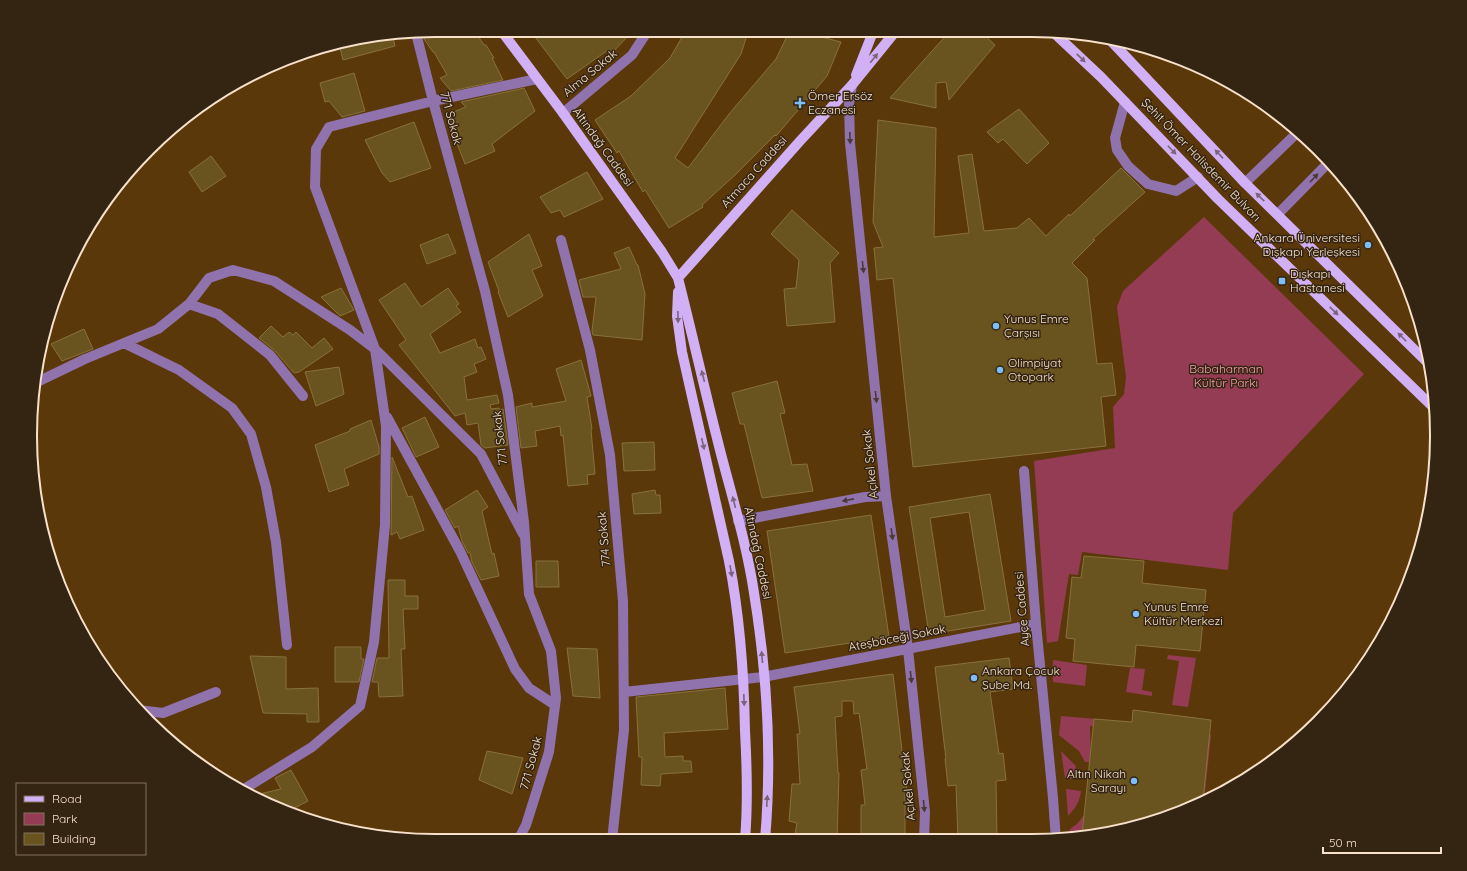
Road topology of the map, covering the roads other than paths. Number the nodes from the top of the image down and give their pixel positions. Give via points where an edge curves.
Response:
1 (506, 37) edge
2 (643, 37) edge
3 (871, 37) edge
4 (891, 37) edge
5 (417, 38) edge
6 (1060, 38) edge
7 (1116, 47) edge
8 (537, 79) junction
9 (852, 85) junction
10 (433, 101) junction
11 (1125, 102) junction
12 (563, 113) junction
13 (1294, 136) edge
14 (1325, 166) edge
15 (1198, 177) junction
16 (1245, 183) junction
17 (1278, 214) junction
18 (561, 240) dead end
19 (678, 278) junction
20 (189, 304) junction
21 (124, 343) junction
22 (375, 349) junction
23 (1422, 357) edge
24 (41, 380) edge
25 (303, 396) dead end
26 (1429, 403) edge
27 (384, 411) junction
28 (1024, 471) dead end
29 (886, 496) junction
30 (738, 521) junction
31 (525, 538) junction
32 (1036, 624) junction
33 (287, 644) dead end
34 (908, 649) junction
35 (763, 676) junction
36 (744, 679) junction
37 (216, 692) dead end
38 (624, 692) junction
39 (555, 705) junction
40 (149, 711) edge
41 (247, 787) edge
42 (1056, 833) edge
43 (521, 834) edge
44 (613, 834) edge
45 (746, 834) edge
46 (765, 834) edge
47 (924, 834) edge

1 - 8 main road, Altındağ Caddesi
2 - 12 street, Alma Sokak via 632,55
3 - 9 main road, Atmaca Caddesi
9 -> 4 main road, Atmaca Caddesi
5 - 10 street, 771 Sokak
6 -> 11 main road, Şehit Ömer Halisdemir Bulvarı
16 -> 7 main road, Şehit Ömer Halisdemir Bulvarı
8 - 10 street
8 - 12 main road, Altındağ Caddesi
9 - 19 main road, Atmaca Caddesi
9 -> 29 street, Açıkel Sokak via 850,143
10 - 22 street via 329,127 316,149 315,187
10 - 31 street, 771 Sokak via 485,291 508,395
11 -> 15 main road, Şehit Ömer Halisdemir Bulvarı
11 - 15 street via 1115,138 1117,150 1128,166 1148,184 1176,191
12 - 19 main road, Altındağ Caddesi
13 - 16 street
17 -> 14 street
15 -> 26 main road, Şehit Ömer Halisdemir Bulvarı
17 -> 16 main road, Şehit Ömer Halisdemir Bulvarı
23 -> 17 main road, Şehit Ömer Halisdemir Bulvarı
18 - 38 street, 774 Sokak via 590,350 610,455 622,601
30 -> 19 main road, Altındağ Caddesi
19 -> 36 main road via 678,332 729,561
20 - 21 street via 158,329
20 - 22 street via 209,278 233,270 274,281
20 - 25 street via 218,314 270,355
21 - 24 street
21 - 33 street via 179,370 226,403 251,434 266,487 276,542
22 - 27 street
22 - 31 street via 482,454
27 - 39 street via 460,551 515,669 529,688
27 - 41 street via 385,525 374,642 360,706 312,747
28 - 32 street, Ayçe Caddesi
29 -> 30 street via 865,497
29 -> 34 street, Açıkel Sokak
35 -> 30 main road, Altındağ Caddesi via 754,591
31 - 39 street, 771 Sokak via 529,594 551,651
32 - 34 street, Ateşböceği Sokak
32 - 42 street, Ayçe Caddesi
34 - 35 street, Ateşböceği Sokak
34 -> 47 street, Açıkel Sokak via 925,812
35 - 36 street, Ateşböceği Sokak
46 -> 35 main road, Altındağ Caddesi via 768,765
36 - 38 street, Ateşböceği Sokak
36 -> 45 main road via 747,782
37 - 40 street via 163,713
38 - 44 street, 774 Sokak via 624,730
39 - 43 street, 771 Sokak via 550,752

